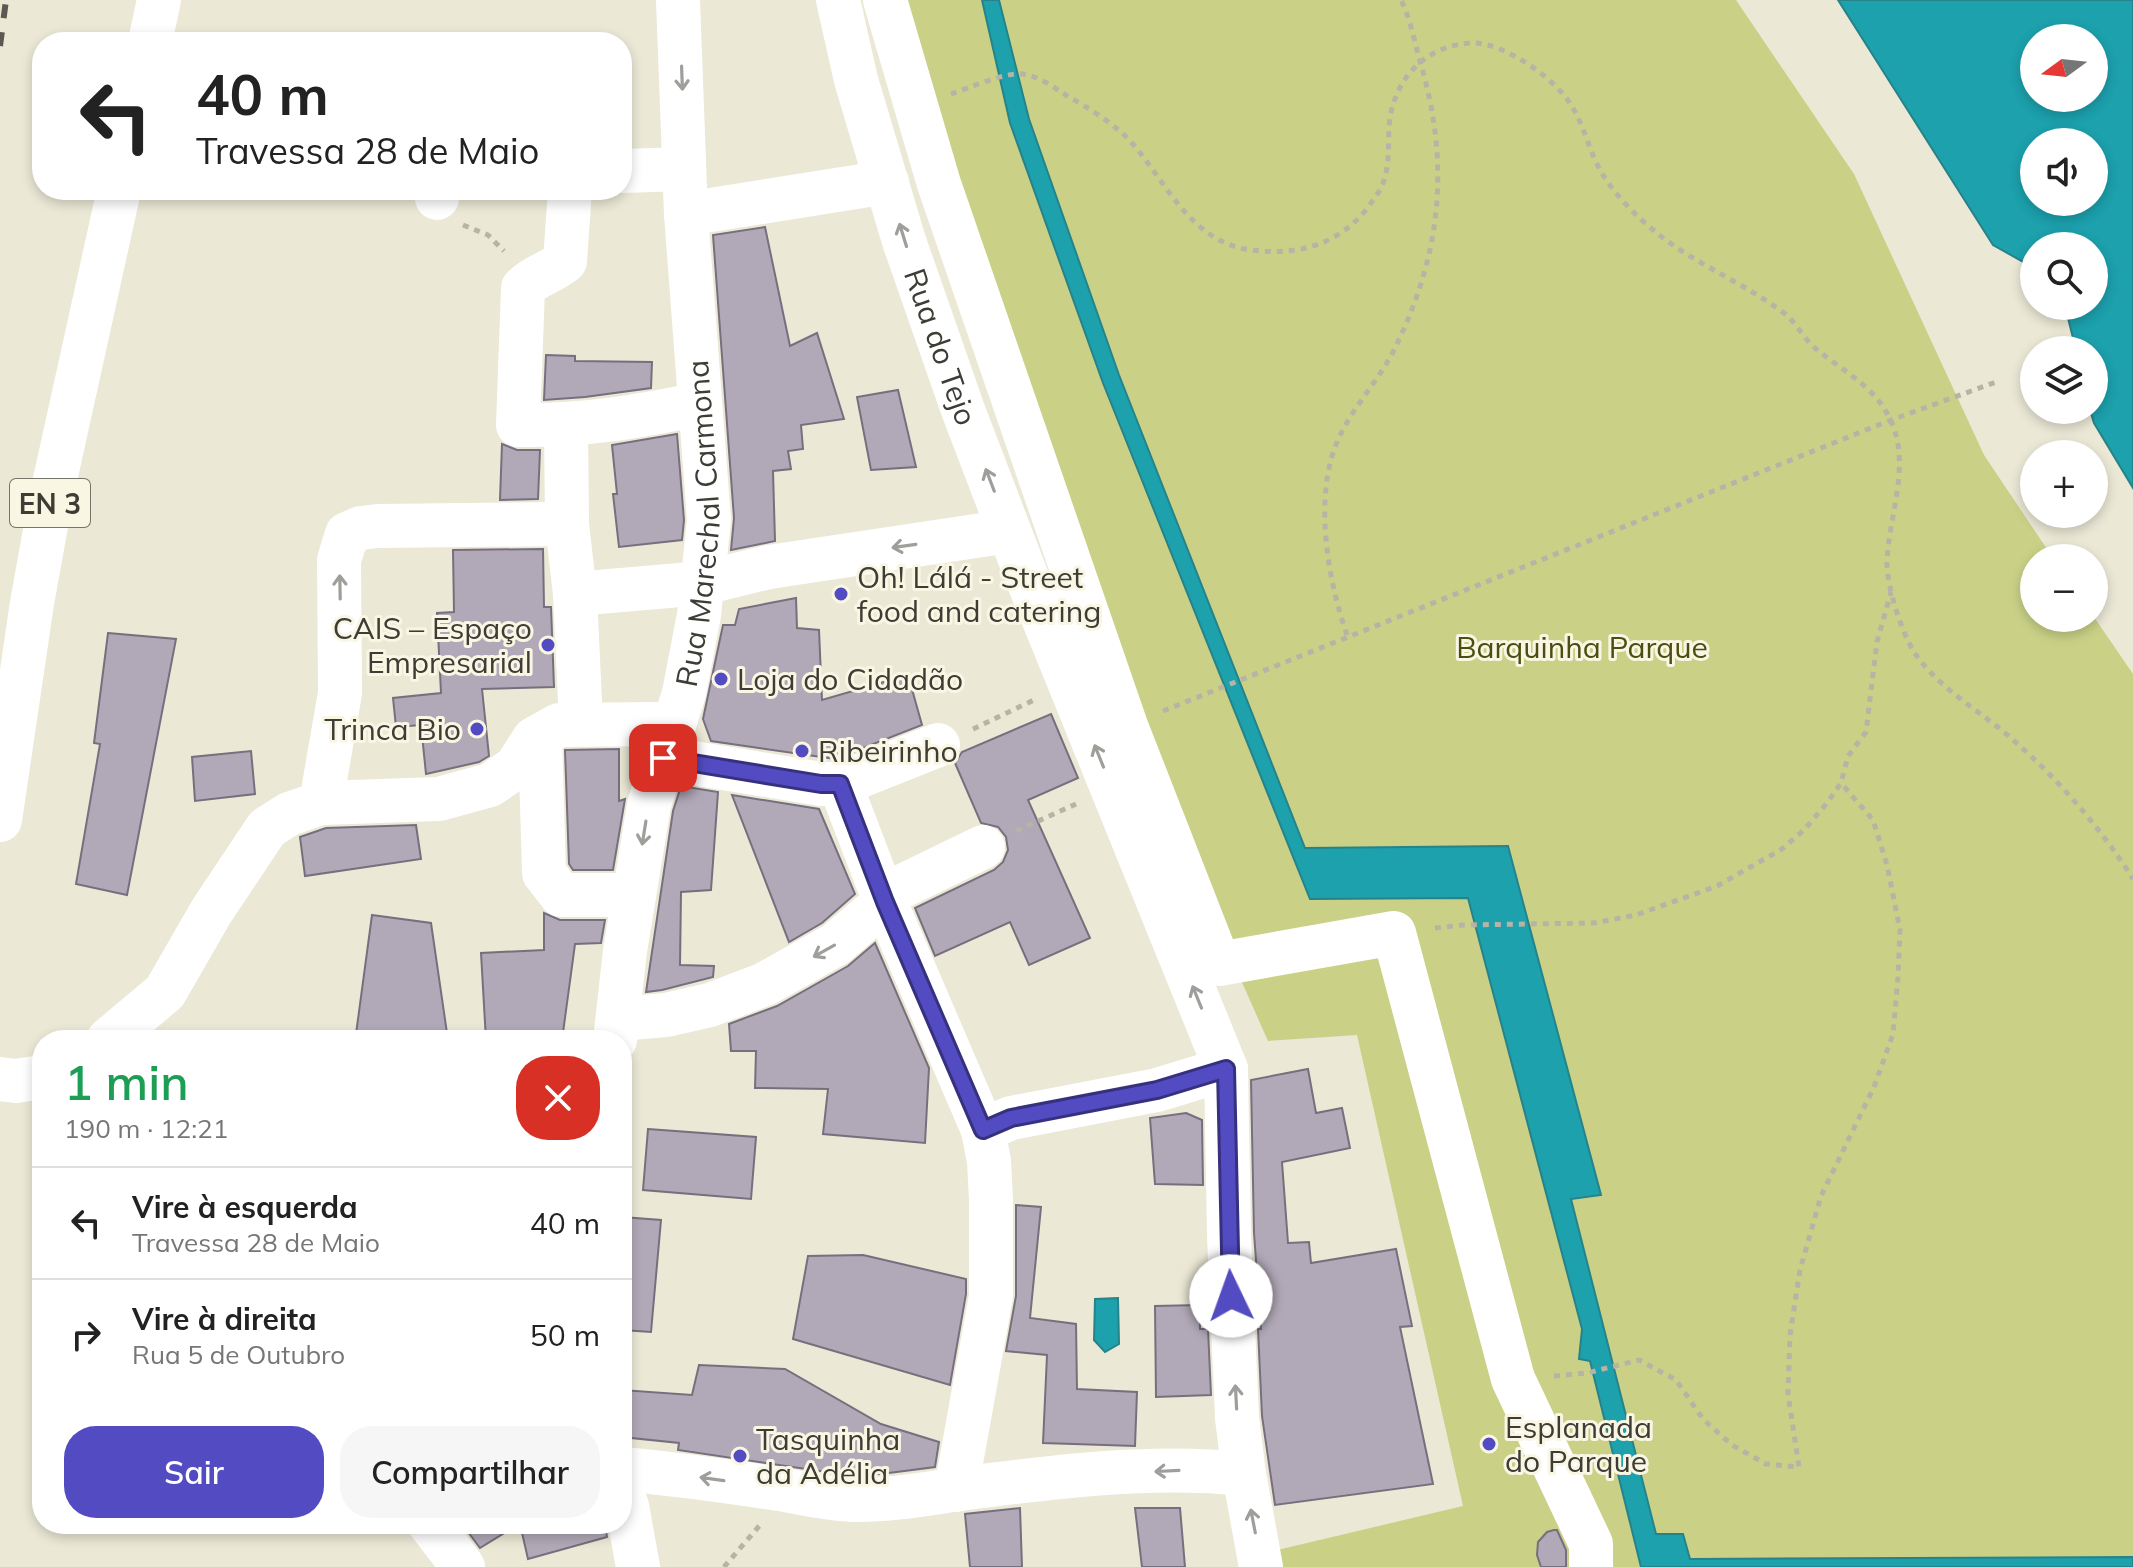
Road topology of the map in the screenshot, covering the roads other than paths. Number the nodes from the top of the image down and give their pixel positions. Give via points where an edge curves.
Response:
1 (159, 0) edge
2 (678, 0) edge
3 (838, 0) edge
4 (885, 0) edge
5 (152, 32) edge
6 (684, 169) junction
7 (632, 171) edge
8 (887, 182) junction
9 (117, 200) edge
10 (569, 200) edge
11 (686, 214) junction
12 (699, 404) junction
13 (566, 426) junction
14 (567, 524) junction
15 (1009, 531) junction
16 (703, 583) junction
17 (575, 594) junction
18 (560, 730) junction
19 (667, 745) junction
20 (938, 745) road end
21 (840, 784) junction
22 (321, 803) junction
23 (0, 820) edge
24 (983, 847) road end
25 (634, 895) junction
26 (884, 899) junction
27 (616, 1029) edge
28 (120, 1030) edge
29 (1226, 1069) junction
30 (0, 1079) edge
31 (32, 1079) edge
32 (983, 1130) junction
33 (632, 1470) edge
34 (1244, 1474) junction
35 (956, 1490) junction
36 (438, 1534) edge
37 (632, 1534) edge
38 (463, 1567) edge
39 (638, 1567) edge
40 (1261, 1567) edge
41 (1591, 1567) edge

1 - 5 street
2 -> 6 street, Rua Marechal Carmona
3 - 8 street, Rua do Tejo
4 - 41 street via 939,184 1115,696 1219,964 1394,933 1513,1379 1591,1544
6 - 7 street
6 - 11 street, Rua Marechal Carmona
8 - 11 street
15 -> 8 street, Rua do Tejo
9 - 23 street, EN 3 via 51,498
10 - 13 street via 565,261 523,288 518,425
11 - 12 street, Rua Marechal Carmona
12 - 13 street
12 - 16 street, Rua Marechal Carmona via 709,520
13 - 14 street
14 - 17 street
22 -> 14 street via 340,693 339,560 347,534 378,526
15 -> 16 street via 769,567
29 -> 15 street, Rua do Tejo
16 - 17 street
16 - 19 street, Rua Marechal Carmona via 684,693
17 - 18 street
18 - 19 street via 658,724
18 - 22 street via 534,739 516,767 490,785 439,799
18 - 25 street via 544,873 561,895
19 - 21 street via 821,784
19 -> 25 street, Rua Marechal Carmona via 649,805
20 - 21 street
21 - 26 street
22 - 28 street via 267,828 165,992
24 - 26 street
25 - 27 street, Rua Marechal Carmona
26 -> 27 street via 836,944 765,984 710,1005
26 - 32 street
29 - 32 street via 1157,1090 1011,1118
34 -> 29 street via 1229,1250
30 - 31 street
32 - 35 street via 991,1200 991,1296
35 -> 33 street via 853,1500
34 -> 35 street via 1165,1471
40 -> 34 street
36 - 38 street
37 - 39 street

